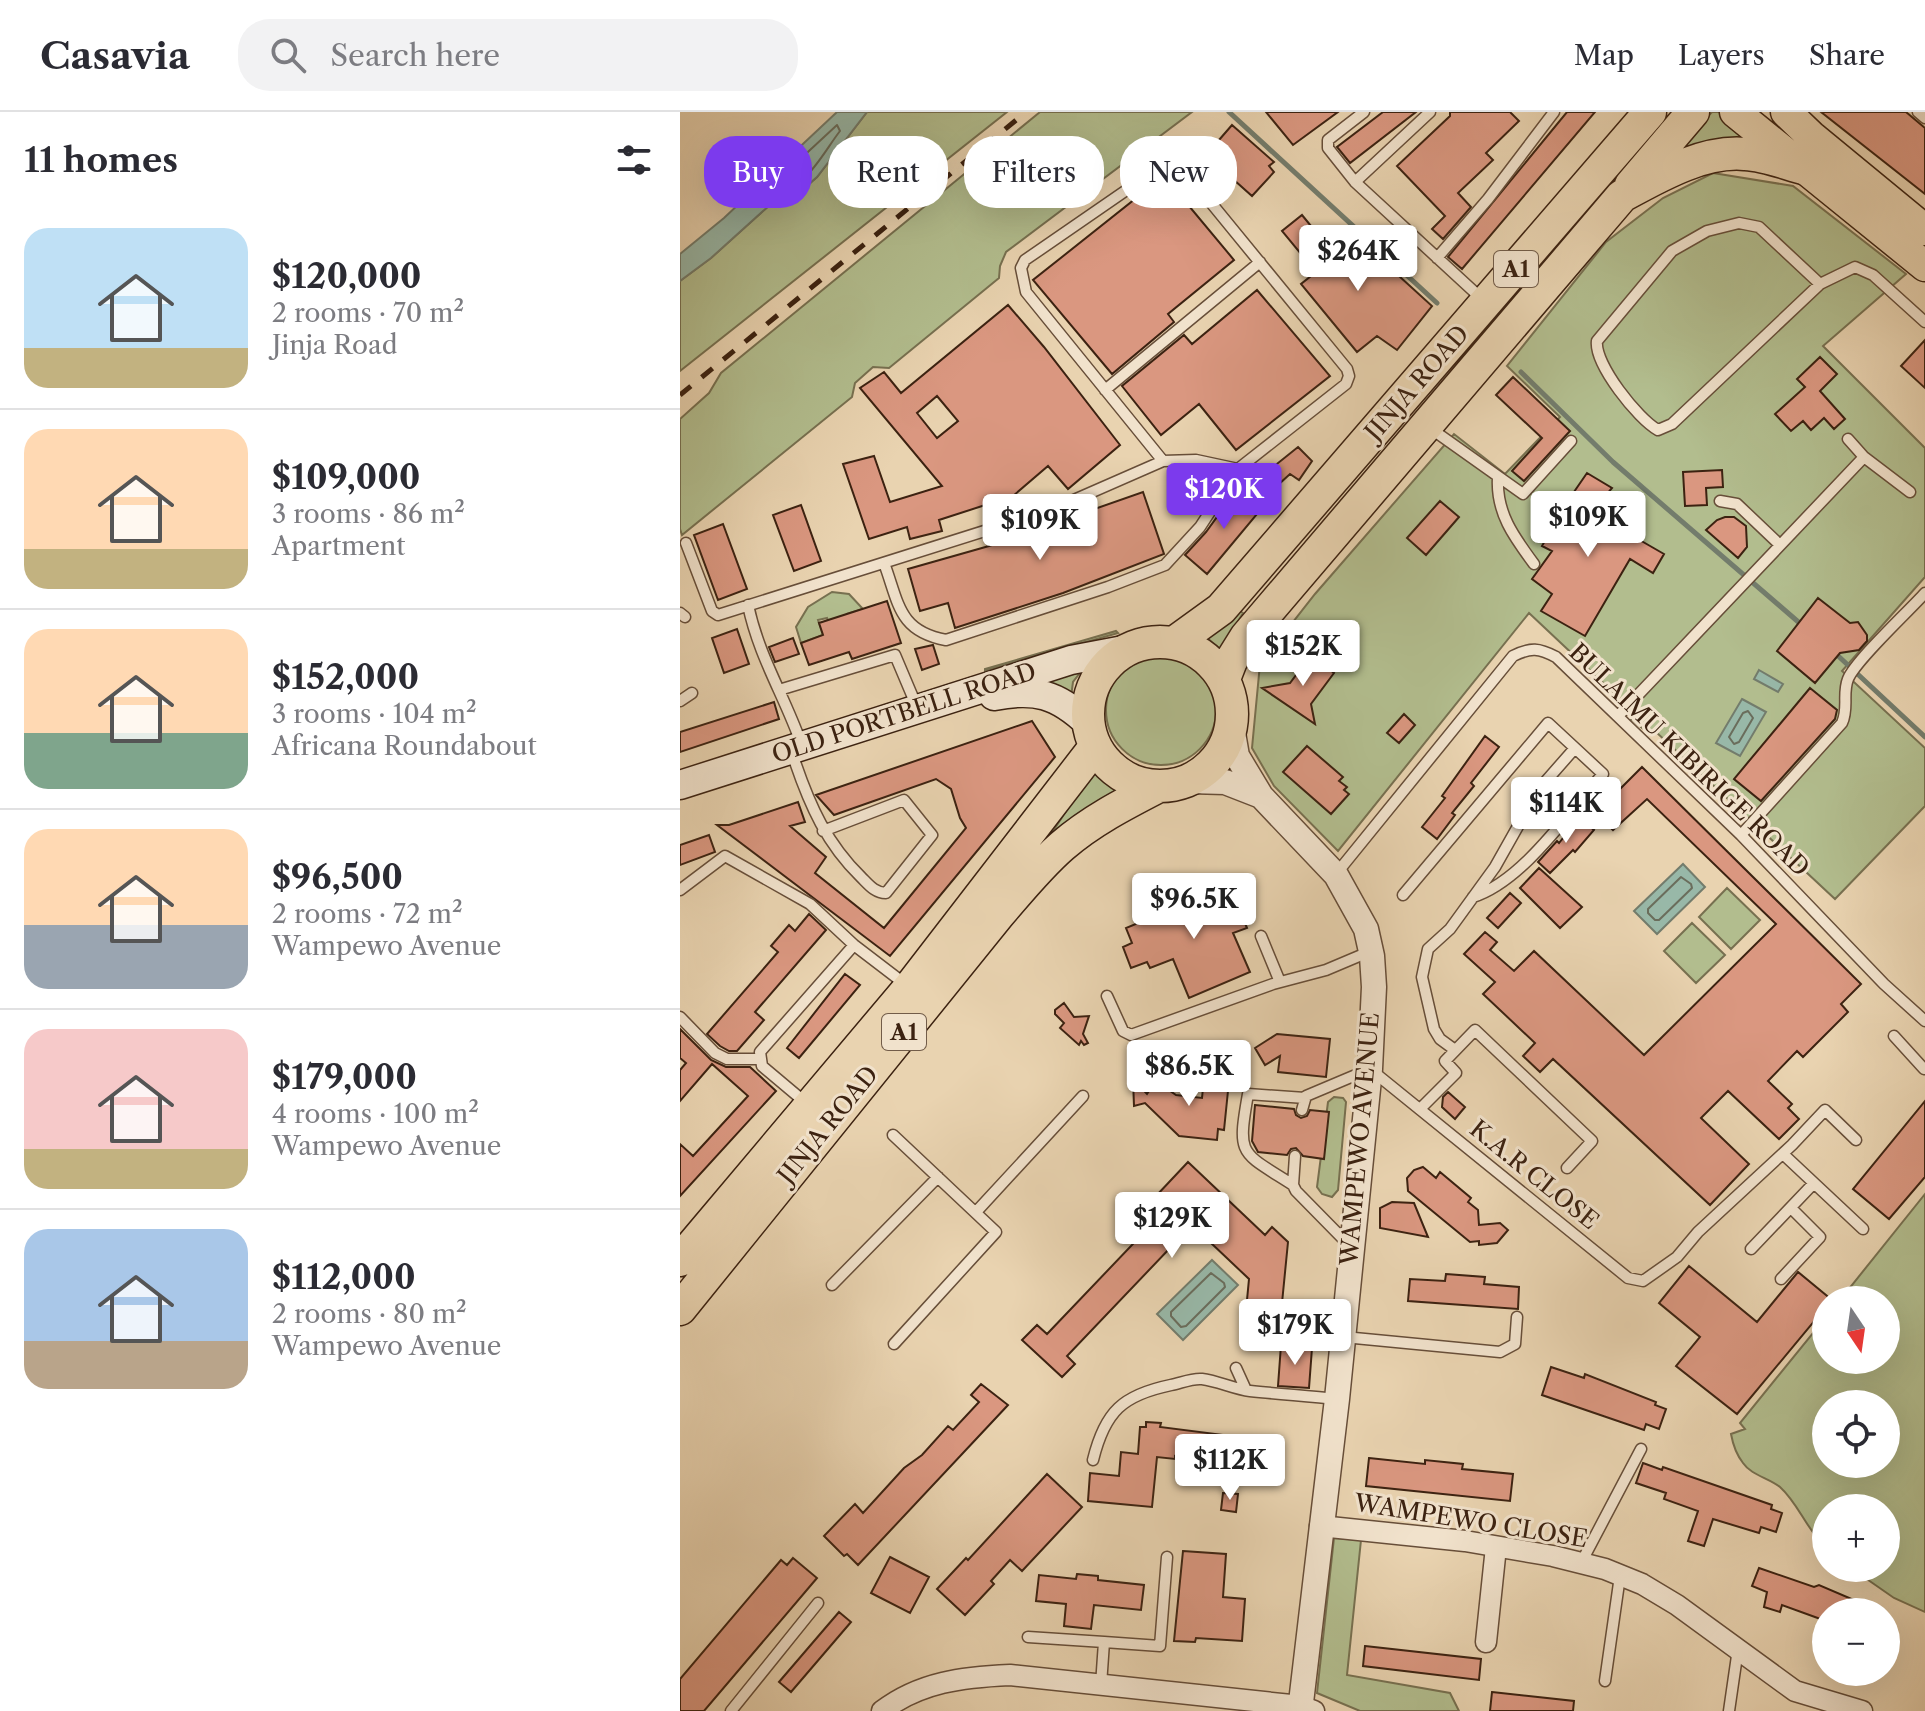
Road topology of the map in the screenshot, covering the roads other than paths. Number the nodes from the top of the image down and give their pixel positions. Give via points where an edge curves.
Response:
1 (1364, 112) edge
2 (1430, 112) edge
3 (1554, 112) edge
4 (1650, 112) edge
5 (1693, 112) edge
6 (1735, 112) edge
7 (1786, 112) edge
8 (1918, 112) edge
9 (1925, 118) edge
10 (1632, 126) edge
11 (1807, 169) junction
12 (1355, 182) junction
13 (1622, 196) junction
14 (1925, 230) edge
15 (1437, 258) junction
16 (1260, 262) junction
17 (1925, 266) edge
18 (1820, 284) junction
19 (1486, 303) junction
20 (1925, 322) edge
21 (1105, 390) junction
22 (1425, 424) junction
23 (1848, 439) dead end
24 (1571, 441) dead end
25 (1864, 457) junction
26 (1163, 461) junction
27 (1238, 469) junction
28 (1498, 478) junction
29 (1910, 492) dead end
30 (1720, 501) dead end
31 (686, 543) dead end
32 (1780, 545) junction
33 (884, 563) junction
34 (1534, 564) dead end
35 (1925, 593) edge
36 (748, 605) junction
37 (1174, 643) junction
38 (1129, 649) junction
39 (1224, 679) junction
40 (779, 690) junction
41 (692, 693) dead end
42 (680, 701) edge
43 (917, 708) junction
44 (1618, 716) junction
45 (1232, 727) junction
46 (1091, 735) junction
47 (1575, 748) junction
48 (798, 754) junction
49 (1189, 781) junction
50 (680, 785) edge
51 (1157, 787) junction
52 (1261, 796) junction
53 (680, 799) edge
54 (823, 831) junction
55 (1741, 835) junction
56 (1336, 875) junction
57 (680, 890) edge
58 (1403, 895) dead end
59 (1473, 897) junction
60 (1261, 936) dead end
61 (854, 945) junction
62 (1371, 951) junction
63 (1280, 982) junction
64 (910, 987) junction
65 (1107, 996) dead end
66 (680, 1017) edge
67 (1925, 1021) edge
68 (1894, 1036) dead end
69 (1455, 1050) junction
70 (760, 1059) junction
71 (1370, 1069) junction
72 (1924, 1069) edge
73 (1083, 1096) dead end
74 (810, 1107) junction
75 (1420, 1109) junction
76 (893, 1135) dead end
77 (1856, 1140) dead end
78 (1783, 1154) junction
79 (1295, 1156) dead end
80 (1567, 1168) dead end
81 (938, 1177) junction
82 (1814, 1183) junction
83 (1293, 1185) junction
84 (1791, 1208) junction
85 (976, 1212) junction
86 (1863, 1229) dead end
87 (1351, 1247) junction
88 (1751, 1249) dead end
89 (680, 1260) edge
90 (1781, 1279) dead end
91 (832, 1285) dead end
92 (680, 1309) edge
93 (1517, 1317) dead end
94 (1342, 1337) junction
95 (894, 1344) dead end
96 (1236, 1368) dead end
97 (1246, 1390) junction
98 (1337, 1399) junction
99 (1641, 1449) dead end
100 (1093, 1460) dead end
101 (1320, 1526) junction
102 (1496, 1547) junction
103 (1167, 1557) dead end
104 (1581, 1563) junction
105 (1620, 1576) junction
106 (818, 1603) dead end
107 (1028, 1637) dead end
108 (1104, 1642) junction
109 (1486, 1642) dead end
110 (1738, 1649) junction
111 (1605, 1681) dead end
112 (1101, 1685) junction
113 (1827, 1706) edge
114 (1305, 1709) edge
115 (731, 1711) edge
116 (882, 1711) edge
117 (1729, 1711) edge
118 (1862, 1711) edge

1 - 12 lane via 1328,140 1328,148
2 - 12 lane
3 - 15 lane
4 - 10 highway, JINJA ROAD / A1
5 - 13 highway, A1
6 - 11 main road
7 - 14 main road
8 - 9 lane
10 - 19 highway, JINJA ROAD / A1
11 - 13 highway via 1745,154 1716,157
11 - 17 main road
12 - 15 lane
13 - 22 highway, JINJA ROAD / A1
15 - 19 lane
16 - 21 lane
16 - 21 lane via 1176,166 1157,169 1025,260 1021,268 1026,292
16 - 27 lane via 1349,376 1346,384
18 - 18 lane via 1759,227 1739,223 1707,231 1672,251 1597,341 1596,351 1645,423 1658,430 1672,424
18 - 20 lane via 1855,267 1873,275
19 - 37 highway, JINJA ROAD / A1 via 1221,609
21 - 26 lane
22 - 28 lane
22 - 39 highway, JINJA ROAD / A1 via 1246,637
23 - 25 lane
24 - 28 lane via 1523,494
25 - 29 lane
25 - 32 lane
26 - 27 lane via 1196,460
26 - 33 lane via 1051,510
27 - 33 lane via 1200,527 1165,565 946,640 921,633 906,621
28 - 34 lane via 1497,497
30 - 32 lane via 1737,504
31 - 36 lane via 712,611 718,615
32 - 44 lane
33 - 36 lane
35 - 55 lane via 1854,669 1845,691 1842,723
36 - 40 lane via 762,657
37 - 38 highway, A1 via 1151,642
37 - 39 highway via 1211,662
38 - 43 main road, OLD PORTBELL ROAD via 1071,660
38 - 46 highway, A1 via 1096,679 1088,701
39 - 45 highway
40 - 43 lane via 895,655
40 - 48 lane
41 - 42 lane
43 - 48 main road, OLD PORTBELL ROAD
44 - 55 lane, BULAIMU KIBIRIGE ROAD
44 - 56 lane, BULAIMU KIBIRIGE ROAD via 1556,657 1540,648 1513,656
45 - 49 highway via 1209,768
45 - 52 street via 1237,756
46 - 48 main road, OLD PORTBELL ROAD via 1075,712 1045,694 1023,691
46 - 51 highway via 1110,767 1132,781
46 - 64 highway, JINJA ROAD / A1
47 - 58 lane via 1548,723
47 - 59 lane via 1539,789
47 - 59 lane via 1603,774 1514,876
48 - 50 main road, OLD PORTBELL ROAD
48 - 53 main road, OLD PORTBELL ROAD
48 - 54 lane
49 - 51 highway, A1
49 - 52 street via 1225,782
51 - 92 highway, JINJA ROAD / A1 via 1079,832 1007,904
52 - 56 street, WAMPEWO AVENUE
54 - 54 lane via 843,859 880,893 890,889 932,835 904,800
55 - 67 lane, BULAIMU KIBIRIGE ROAD
56 - 62 street, WAMPEWO AVENUE via 1366,929
57 - 61 lane via 725,856 810,904
59 - 69 lane via 1428,949 1422,977 1434,1029
60 - 63 lane
61 - 64 lane
61 - 70 lane via 760,1052
62 - 63 lane
62 - 71 street, WAMPEWO AVENUE
63 - 65 lane via 1131,1035 1123,1031
64 - 74 highway, JINJA ROAD / A1
66 - 70 lane via 715,1053 727,1059
68 - 72 lane
69 - 75 lane via 1445,1061 1456,1073
69 - 80 lane via 1475,1030 1592,1141
70 - 74 lane
71 - 75 lane, K.A.R CLOSE
71 - 83 lane via 1303,1104 1248,1094 1241,1137 1249,1156
71 - 87 street, WAMPEWO AVENUE
73 - 85 lane
74 - 89 highway, JINJA ROAD / A1
75 - 78 lane, K.A.R CLOSE via 1628,1278 1643,1281 1677,1257
76 - 81 lane
77 - 78 lane, K.A.R CLOSE via 1825,1110
78 - 82 lane
79 - 83 lane
81 - 85 lane
81 - 91 lane
82 - 84 lane
82 - 86 lane
83 - 87 lane
84 - 88 lane
84 - 90 lane via 1820,1237
85 - 95 lane via 996,1232
87 - 94 street, WAMPEWO AVENUE
93 - 94 lane via 1515,1344 1500,1352
94 - 98 street, WAMPEWO AVENUE
96 - 97 lane
97 - 98 lane
97 - 100 lane via 1200,1379 1136,1394 1109,1417
98 - 101 street, WAMPEWO AVENUE
99 - 104 lane
101 - 102 street, WAMPEWO CLOSE
101 - 114 street, WAMPEWO AVENUE
102 - 104 street, WAMPEWO CLOSE
102 - 109 street
103 - 108 lane via 1160,1646
104 - 105 street, WAMPEWO CLOSE
105 - 110 street, WAMPEWO CLOSE via 1677,1605
105 - 111 lane
106 - 115 lane
107 - 108 lane
108 - 112 lane
110 - 113 street, WAMPEWO CLOSE via 1795,1691
110 - 117 lane
112 - 114 street
112 - 116 street via 1010,1675 965,1677 922,1688
113 - 118 street, WAMPEWO CLOSE

